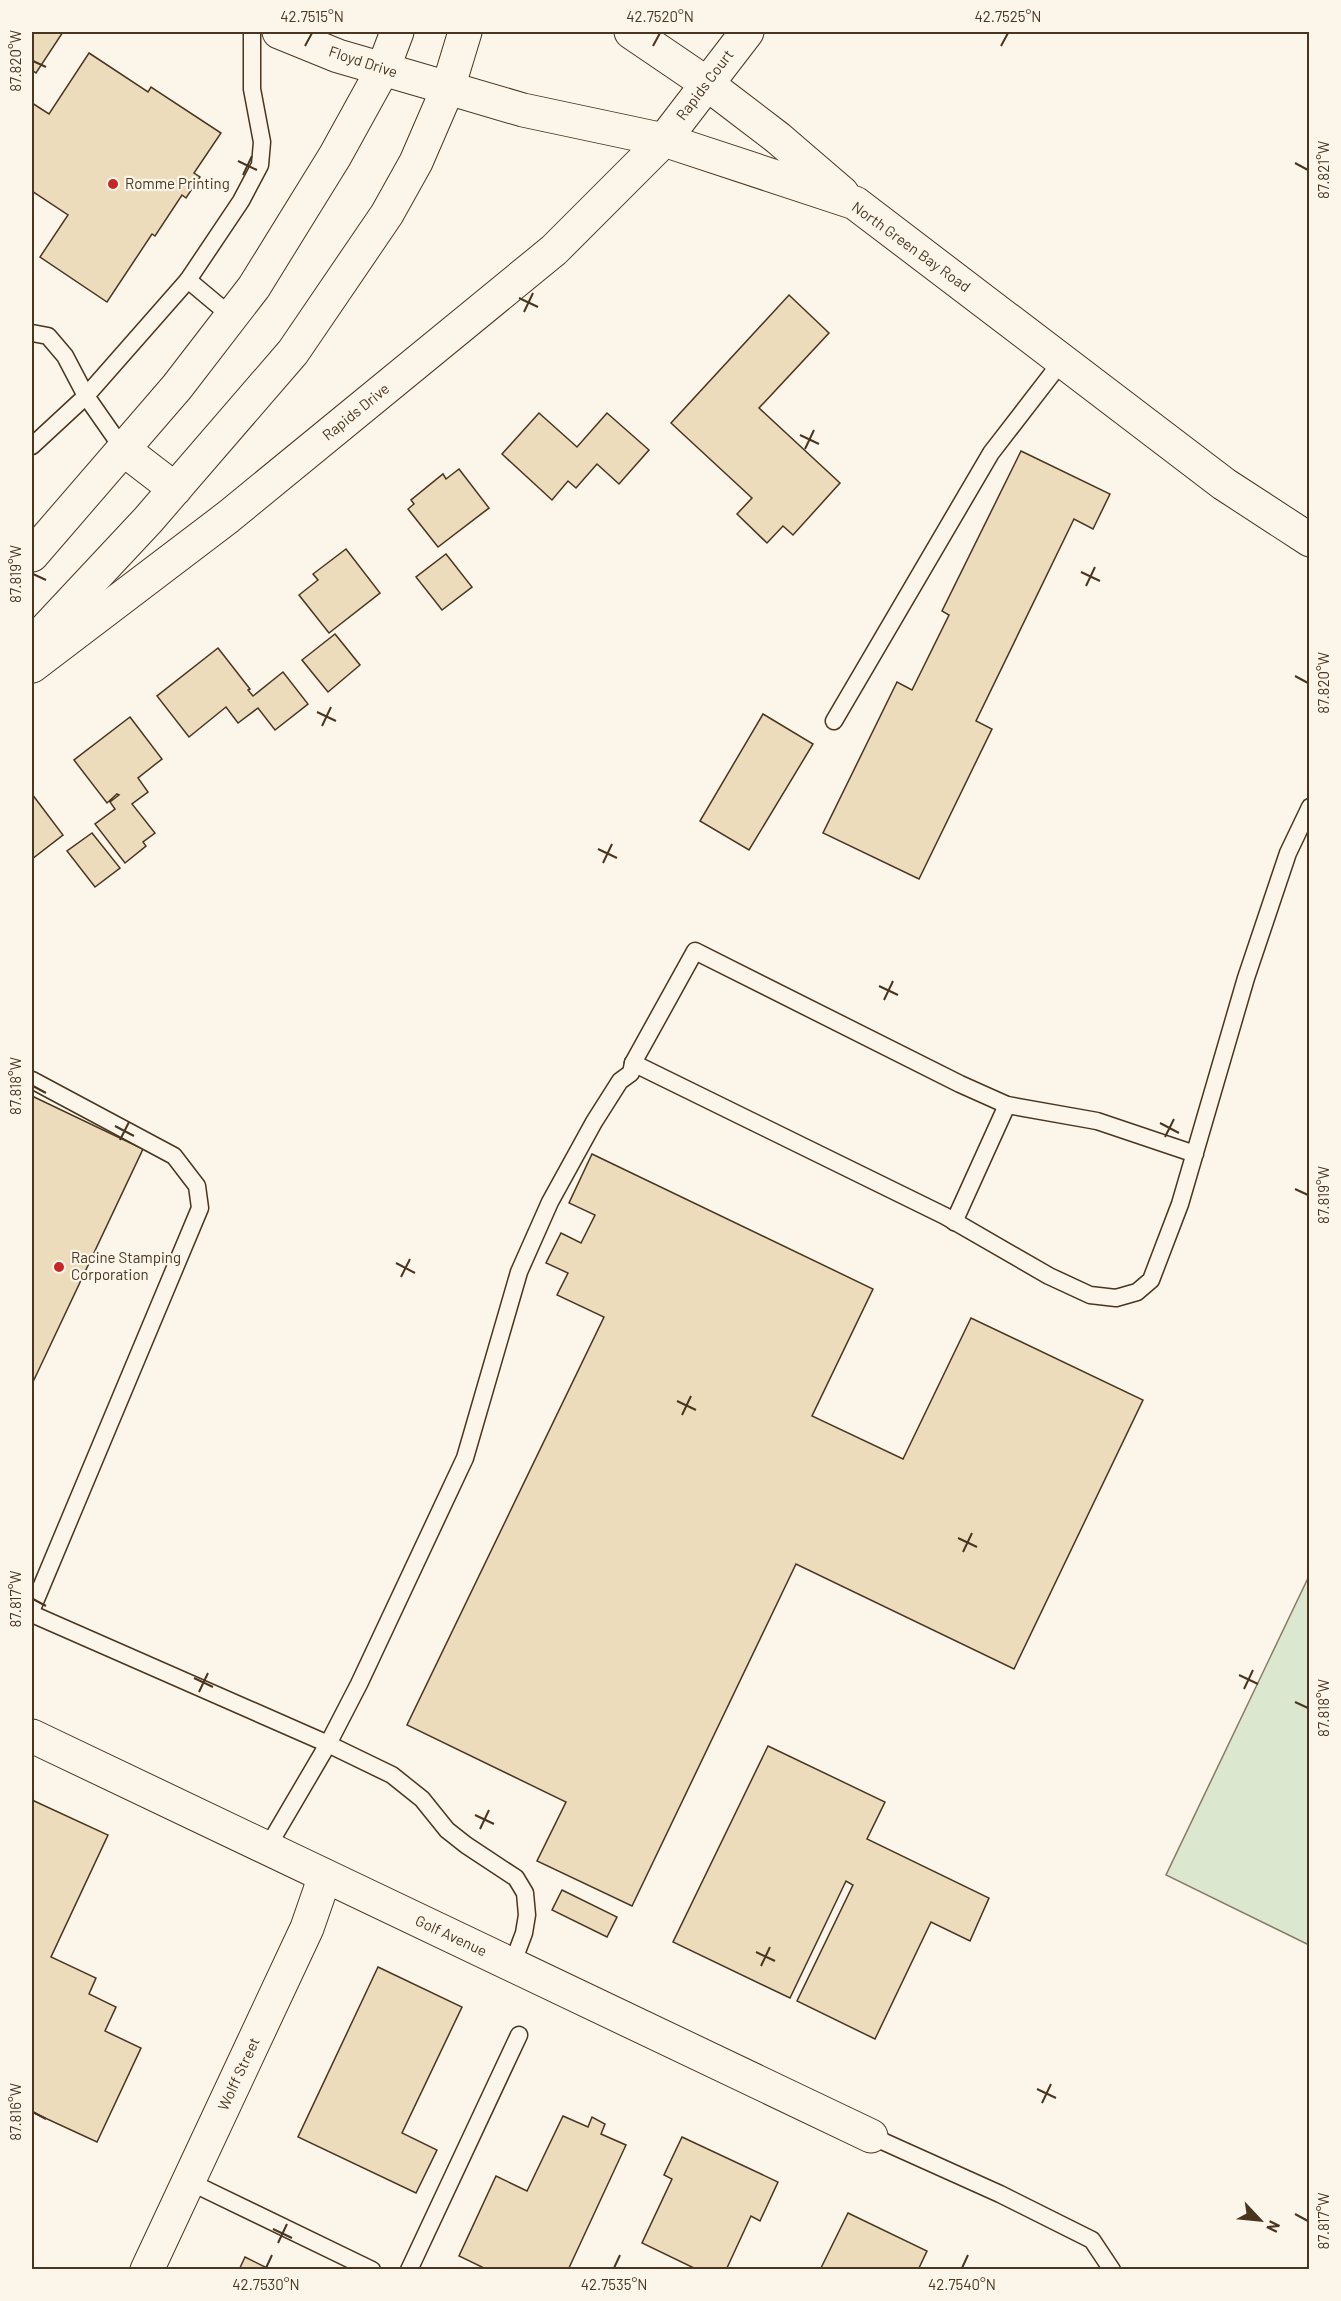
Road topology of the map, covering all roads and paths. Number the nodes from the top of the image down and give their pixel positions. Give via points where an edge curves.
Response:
1 (252, 32) edge
2 (397, 32) edge
3 (465, 32) edge
4 (631, 32) edge
5 (747, 32) edge
6 (291, 34) edge
7 (383, 69) junction
8 (706, 83) junction
9 (448, 88) junction
10 (664, 140) junction
11 (855, 203) junction
12 (188, 280) junction
13 (231, 316) junction
14 (32, 333) edge
15 (1062, 361) junction
16 (86, 396) junction
17 (32, 446) edge
18 (123, 449) junction
19 (175, 489) junction
20 (1310, 540) edge
21 (32, 555) edge
22 (32, 644) edge
23 (32, 666) edge
24 (834, 721) dead end
25 (1310, 807) edge
26 (633, 1063) junction
27 (32, 1080) edge
28 (1007, 1105) junction
29 (1195, 1154) junction
30 (954, 1222) junction
31 (32, 1609) edge
32 (32, 1614) edge
33 (32, 1736) edge
34 (328, 1744) junction
35 (267, 1848) junction
36 (325, 1876) junction
37 (512, 1965) junction
38 (519, 2035) dead end
39 (871, 2136) joint
40 (188, 2181) junction
41 (147, 2270) edge
42 (372, 2270) edge
43 (409, 2270) edge
44 (1112, 2270) edge

1 - 12 lane via 252,89 262,142 260,165
2 - 7 street
3 - 9 street
4 - 8 street
5 - 8 street, Rapids Court
6 - 7 street, Floyd Drive via 338,56
7 - 9 street, Floyd Drive
7 - 13 street via 335,156 254,287
8 - 10 street, Rapids Court
8 - 11 street
9 - 10 street, North Green Bay Road via 523,110
9 - 19 street via 416,162 387,214 293,352
10 - 11 street, North Green Bay Road
10 - 23 street, Rapids Drive via 554,250 228,517
11 - 15 street, North Green Bay Road
12 - 13 lane
12 - 16 lane
13 - 18 street
14 - 16 lane via 48,336 65,356
15 - 20 street, North Green Bay Road via 1224,484
15 - 24 lane via 991,453
16 - 17 lane
16 - 18 lane
18 - 19 street
18 - 21 street
19 - 22 street
25 - 29 lane via 1288,853 1250,966
26 - 28 lane via 695,951
26 - 30 lane
26 - 34 lane via 631,1073 620,1081 594,1122 550,1202 519,1272 465,1458
27 - 31 lane via 174,1156 196,1186 200,1208
28 - 29 lane via 1097,1121
28 - 30 lane
29 - 30 lane via 1151,1280 1137,1292 1116,1298 1090,1295 1049,1276
32 - 34 lane
33 - 35 street, Golf Avenue
34 - 35 lane
34 - 37 lane via 392,1775 422,1799 447,1830 516,1878 525,1893 527,1915
35 - 36 street, Golf Avenue
36 - 37 street, Golf Avenue
36 - 40 street, Wolff Street via 307,1928
37 - 39 street, Golf Avenue
38 - 43 lane
39 - 44 lane via 1092,2240
40 - 41 street, Wolff Street
40 - 42 lane

